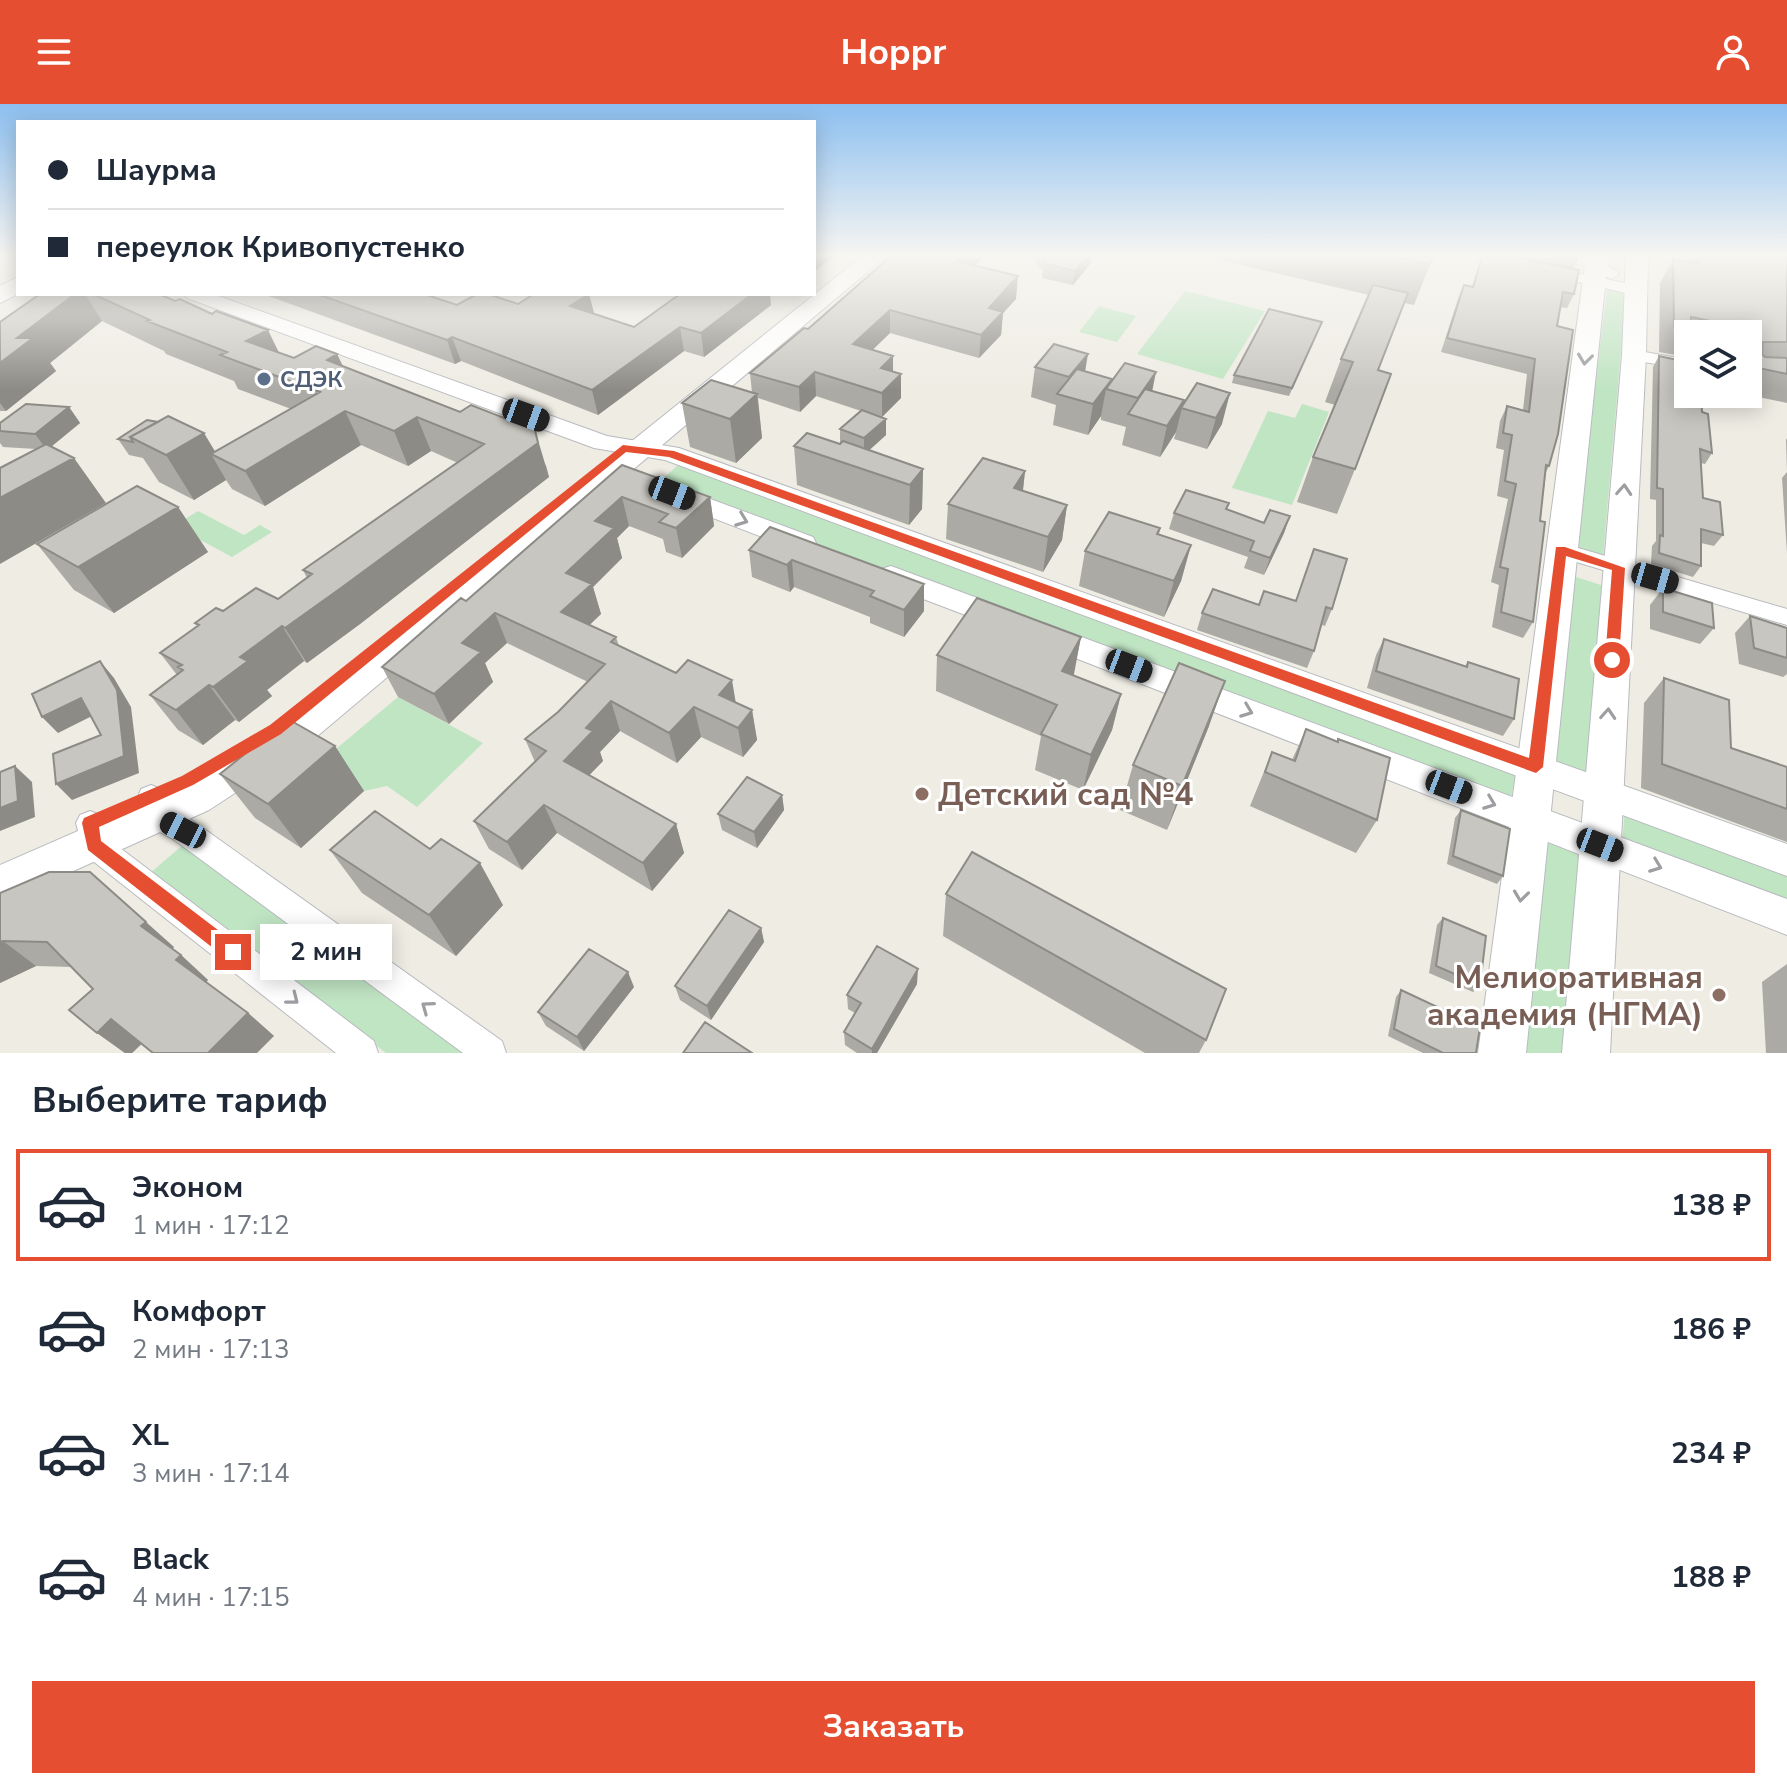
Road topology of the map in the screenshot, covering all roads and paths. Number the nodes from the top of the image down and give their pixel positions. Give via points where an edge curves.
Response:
1 (213, 301) edge
2 (812, 301) edge
3 (821, 301) edge
4 (1592, 301) edge
5 (1635, 301) edge
6 (1634, 355) junction
7 (1674, 362) edge
8 (630, 461) junction
9 (1561, 550) junction
10 (836, 555) edge
11 (865, 566) edge
12 (1618, 568) junction
13 (1787, 617) edge
14 (1536, 767) junction
15 (1603, 792) junction
16 (154, 807) junction
17 (1531, 818) junction
18 (92, 834) junction
19 (1600, 845) junction
20 (1787, 860) edge
21 (0, 861) edge
22 (0, 885) edge
23 (1787, 917) edge
24 (362, 1053) edge
25 (490, 1053) edge
26 (1502, 1053) edge
27 (1586, 1053) edge

1 - 8 street
2 - 8 main road
3 - 8 main road
4 -> 9 main road
5 - 6 main road
6 - 7 street
12 -> 6 main road
8 -> 10 street
8 - 14 street via 670,453
8 - 16 main road via 289,738 246,768
9 - 12 street
9 - 14 main road
11 -> 17 street
12 - 13 street
15 -> 12 main road
14 - 15 street
14 - 17 main road
15 - 19 main road
15 - 20 street
16 - 18 main road
25 -> 16 street
17 - 19 street
17 -> 26 main road
18 - 21 main road
18 - 22 main road
18 -> 24 street
19 -> 23 street
19 - 27 main road

